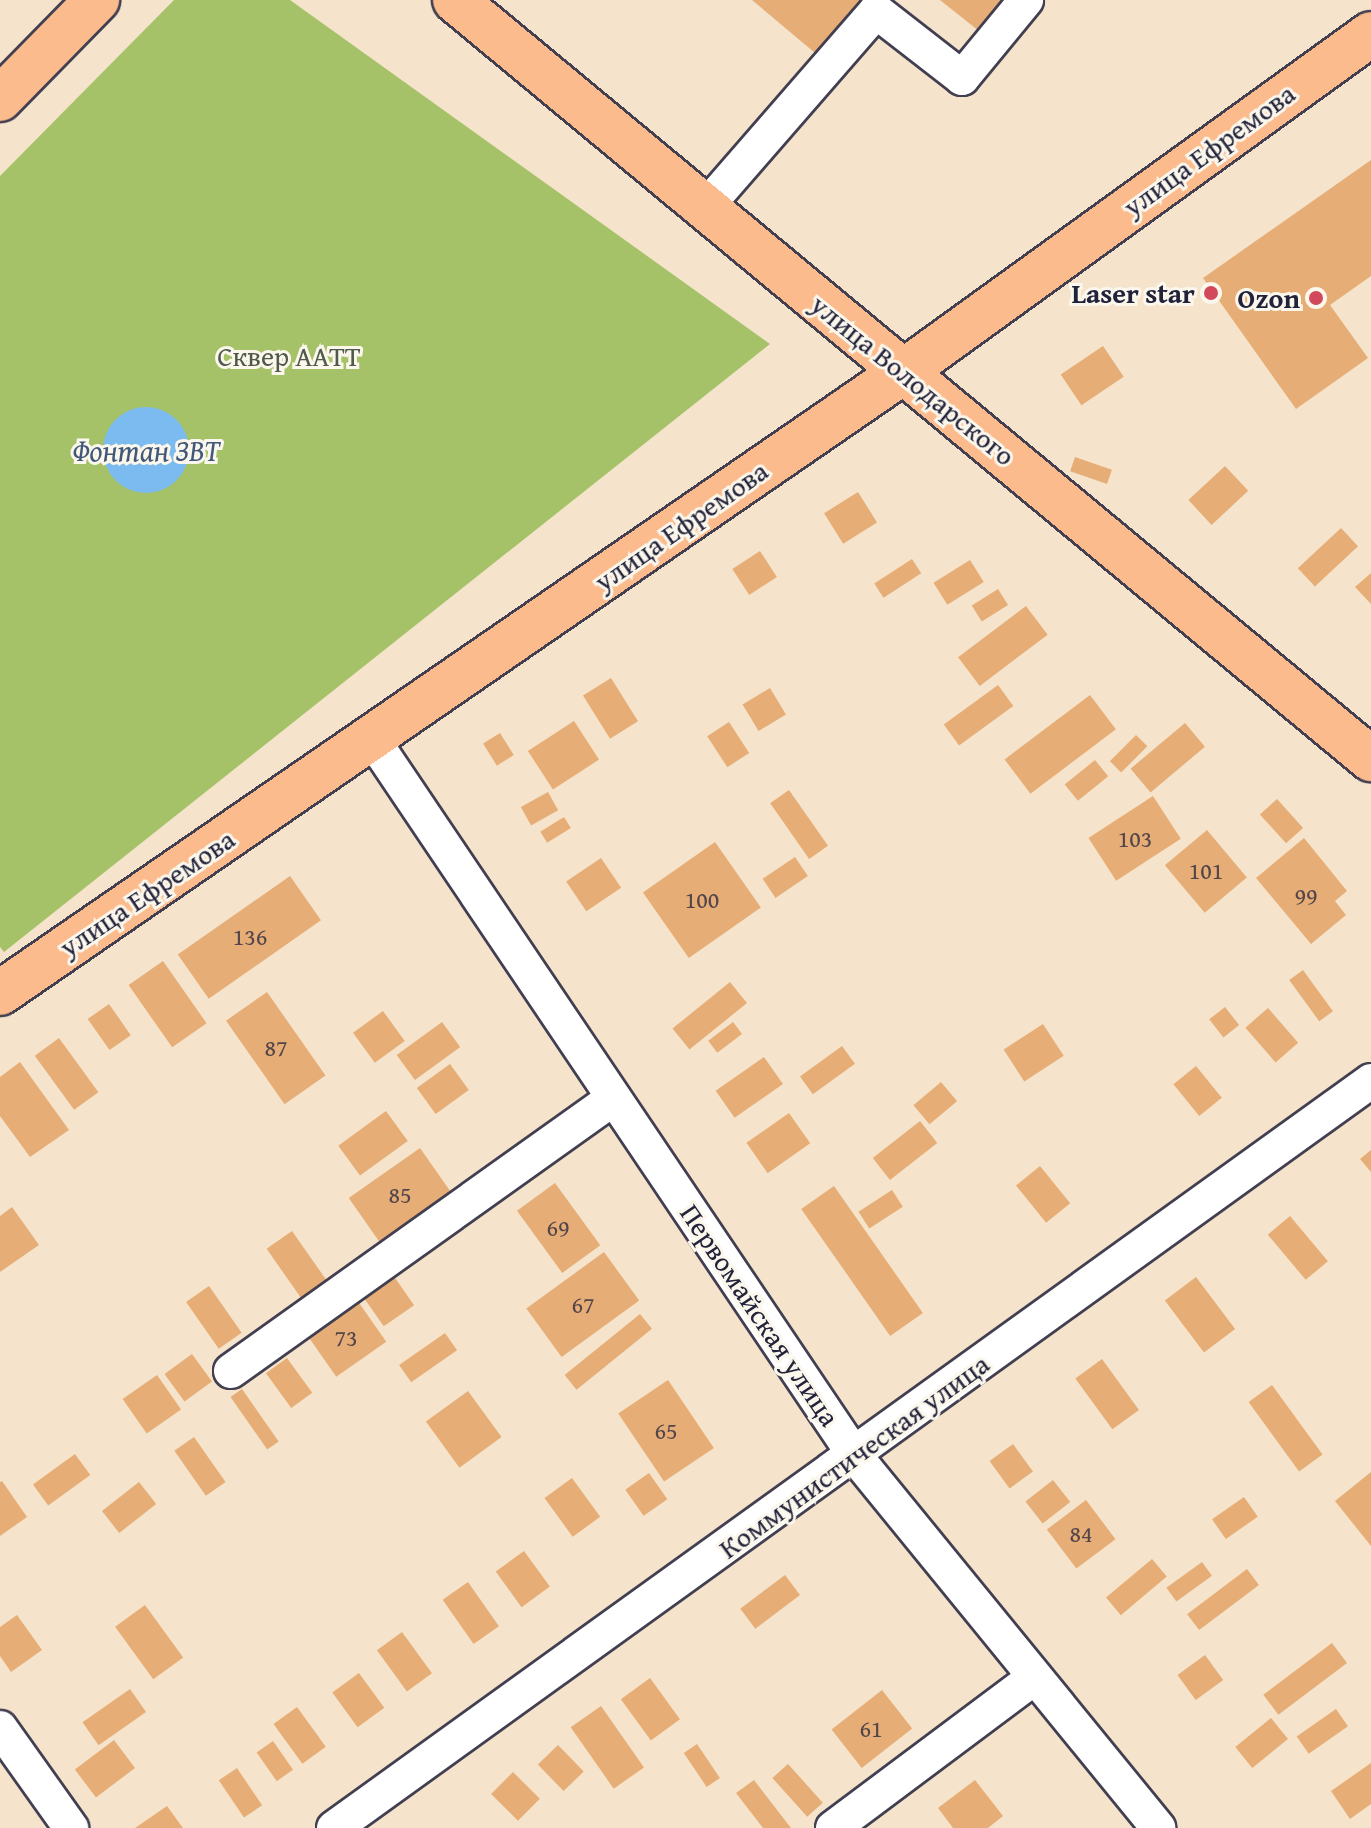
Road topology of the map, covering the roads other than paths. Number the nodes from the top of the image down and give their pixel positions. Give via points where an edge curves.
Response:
1 (97, 0) edge
2 (455, 0) edge
3 (1026, 0) edge
4 (1365, 47) edge
5 (0, 99) edge
6 (705, 208) junction
7 (903, 372) junction
8 (373, 740) junction
9 (1371, 759) edge
10 (0, 993) edge
11 (1371, 1081) edge
12 (614, 1098) junction
13 (231, 1371) dead end
14 (855, 1456) junction
15 (1035, 1677) junction
16 (0, 1728) edge
17 (71, 1828) edge
18 (334, 1828) edge
19 (833, 1828) edge
20 (1158, 1828) edge

1 - 5 main road
2 - 6 main road, улица Володарского
3 - 6 street via 962,78 876,11
4 - 7 main road, улица Ефремова
6 - 7 main road, улица Володарского
7 - 8 main road, улица Ефремова
7 - 9 main road, улица Володарского
8 - 10 main road, улица Ефремова
8 - 12 street, Первомайская улица
11 - 14 street, Коммунистическая улица
12 - 13 street
12 - 14 street, Первомайская улица
14 - 15 street, Первомайская улица
14 - 18 street, Коммунистическая улица
15 - 19 street
15 - 20 street, Первомайская улица
16 - 17 street

